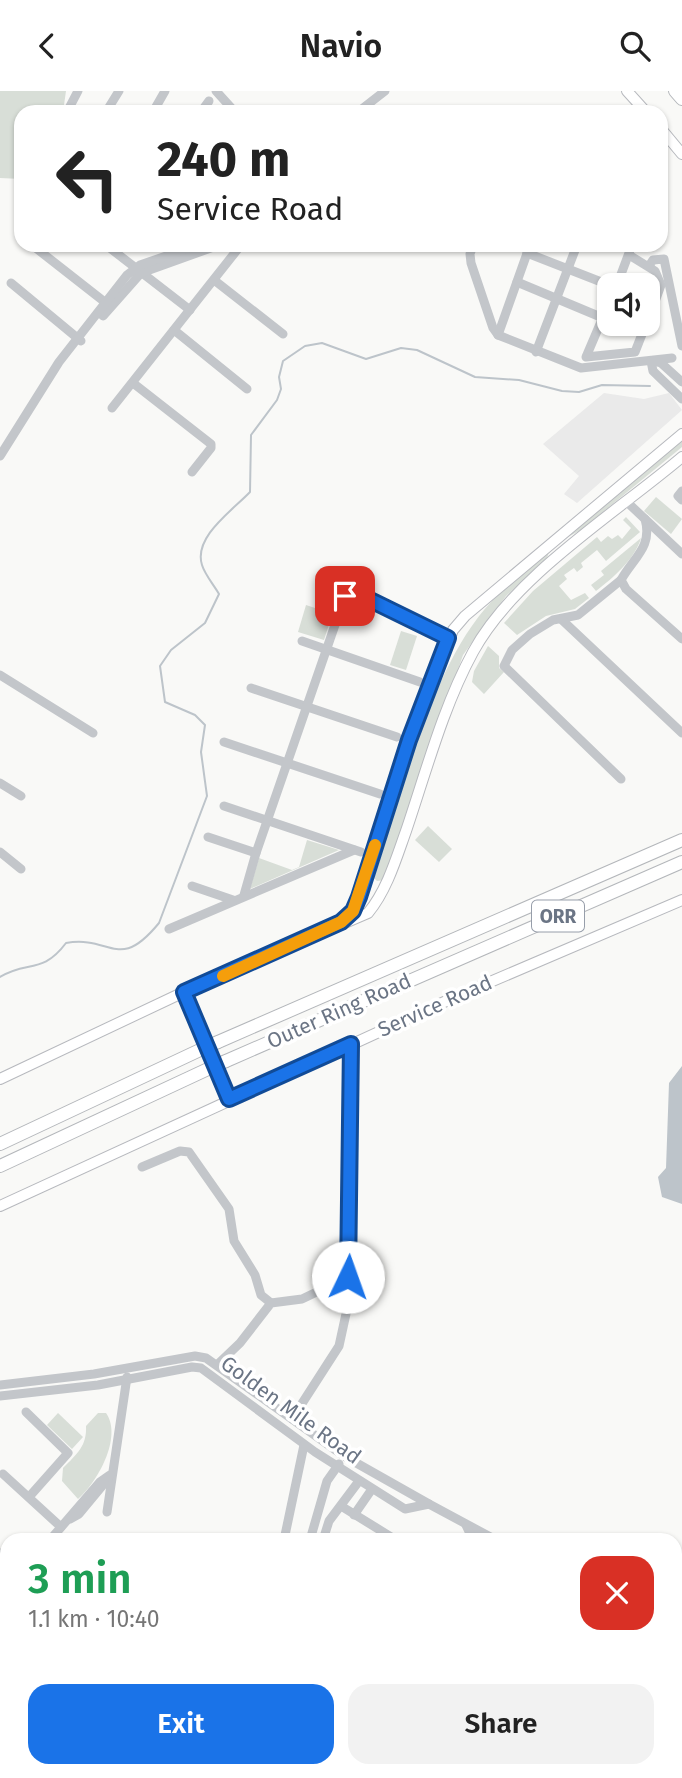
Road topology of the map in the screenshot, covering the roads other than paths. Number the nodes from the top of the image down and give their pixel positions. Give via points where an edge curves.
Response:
1 (216, 91) edge
2 (385, 91) edge
3 (627, 91) edge
4 (675, 91) edge
5 (682, 99) edge
6 (209, 101) dead end
7 (206, 105) edge
8 (229, 105) edge
9 (367, 105) edge
10 (640, 105) edge
11 (668, 137) edge
12 (682, 154) edge
13 (41, 252) edge
14 (115, 252) edge
15 (181, 252) edge
16 (196, 252) edge
17 (236, 252) edge
18 (471, 252) edge
19 (528, 252) edge
20 (535, 252) edge
21 (575, 252) edge
22 (630, 252) edge
23 (633, 252) edge
24 (649, 266) junction
25 (569, 269) junction
26 (138, 270) junction
27 (622, 273) edge
28 (654, 273) edge
29 (214, 280) junction
30 (597, 280) edge
31 (517, 282) junction
32 (11, 283) dead end
33 (558, 298) junction
34 (106, 303) junction
35 (190, 310) junction
36 (597, 315) edge
37 (174, 330) junction
38 (597, 332) edge
39 (283, 334) dead end
40 (498, 335) junction
41 (641, 336) edge
42 (80, 340) junction
43 (682, 346) edge
44 (536, 352) junction
45 (586, 357) junction
46 (672, 358) dead end
47 (651, 361) junction
48 (665, 367) junction
49 (581, 368) junction
50 (657, 375) junction
51 (682, 382) edge
52 (132, 383) junction
53 (247, 389) dead end
54 (682, 399) edge
55 (112, 408) dead end
56 (682, 434) edge
57 (0, 456) edge
58 (682, 457) edge
59 (192, 472) dead end
60 (682, 491) edge
61 (682, 500) edge
62 (628, 503) junction
63 (645, 519) junction
64 (555, 541) junction
65 (564, 553) junction
66 (682, 554) edge
67 (621, 580) junction
68 (561, 619) junction
69 (448, 638) junction
70 (682, 639) edge
71 (302, 641) dead end
72 (326, 649) junction
73 (0, 675) edge
74 (420, 682) dead end
75 (251, 688) dead end
76 (307, 705) junction
77 (93, 733) dead end
78 (682, 733) edge
79 (397, 737) dead end
80 (224, 742) dead end
81 (286, 763) junction
82 (621, 779) dead end
83 (0, 783) edge
84 (380, 794) dead end
85 (21, 796) dead end
86 (224, 806) dead end
87 (267, 820) junction
88 (208, 837) dead end
89 (682, 840) edge
90 (0, 852) edge
91 (256, 853) junction
92 (682, 862) edge
93 (21, 869) dead end
94 (364, 881) junction
95 (192, 885) dead end
96 (385, 886) junction
97 (244, 895) junction
98 (233, 900) junction
99 (682, 900) edge
100 (341, 922) junction
101 (169, 929) dead end
102 (184, 992) junction
103 (351, 1044) junction
104 (0, 1079) edge
105 (229, 1099) junction
106 (0, 1144) edge
107 (0, 1167) edge
108 (142, 1167) dead end
109 (0, 1206) edge
110 (348, 1277) junction
111 (271, 1303) junction
112 (218, 1364) junction
113 (128, 1369) junction
114 (126, 1380) junction
115 (0, 1385) edge
116 (0, 1396) edge
117 (26, 1412) dead end
118 (292, 1419) junction
119 (304, 1445) junction
120 (344, 1456) junction
121 (336, 1467) junction
122 (3, 1473) dead end
123 (110, 1475) junction
124 (359, 1481) junction
125 (372, 1489) junction
126 (29, 1497) junction
127 (429, 1504) junction
128 (341, 1506) junction
129 (107, 1512) dead end
130 (354, 1515) junction
131 (64, 1524) junction
132 (466, 1525) junction
133 (56, 1533) edge
134 (285, 1533) edge
135 (312, 1533) edge
136 (325, 1533) edge
137 (384, 1533) edge
138 (470, 1533) edge
139 (482, 1533) edge

1 - 8 street
2 - 9 street
3 - 10 main road
4 - 5 highway
6 - 7 street
11 - 12 main road
13 - 34 street
14 - 26 street
15 - 26 street
16 - 26 street
17 - 29 street
18 - 40 street
19 - 31 street
20 - 25 street
21 - 25 street
22 - 27 street
23 - 24 street
24 - 28 street
24 - 43 street via 663,258
25 - 30 street
25 - 33 street
26 - 34 street
26 - 35 street
26 - 42 street
29 - 35 street
29 - 39 street
31 - 33 street
31 - 40 street
32 - 42 street
33 - 36 street
33 - 44 street
34 - 42 street
35 - 37 street
37 - 52 street
37 - 53 street
38 - 45 street
40 - 44 street
41 - 45 street via 635,352
42 - 57 street
44 - 49 street
45 - 49 street
46 - 47 street
47 - 48 street
47 - 49 street
47 - 50 street
48 - 50 street
48 - 51 street
50 - 54 street
52 - 55 street
52 - 59 street via 211,444
56 - 64 main road
58 - 62 main road
60 - 61 street via 678,496
62 - 63 street
62 - 65 main road
63 - 66 street
63 - 67 street via 645,547
64 - 65 main road
64 - 69 main road via 465,616
65 - 96 main road via 519,593 472,652
67 - 68 street via 578,615
67 - 70 street
68 - 78 street
68 - 82 street via 542,625 520,642 504,666
69 - 72 street via 354,592 345,596
69 - 94 main road via 409,740
71 - 72 street
72 - 74 street
72 - 76 street
73 - 77 street
75 - 76 street
76 - 79 street
76 - 81 street
80 - 81 street
81 - 84 street
81 - 87 street
83 - 85 street
86 - 87 street
87 - 91 street
87 - 97 street via 358,851
88 - 91 street
89 - 106 highway, Outer Ring Road / ORR, bridge via 357,980
90 - 93 street
91 - 97 street
92 - 107 highway, Outer Ring Road / ORR, bridge via 380,992
94 - 96 main road
94 - 100 main road via 353,911
95 - 98 street
96 - 100 main road via 368,913
97 - 98 street
98 - 101 street
99 - 103 main road, Service Road
100 - 102 main road
102 - 104 main road
102 - 105 main road
103 - 105 main road, Service Road
103 - 110 street
105 - 109 main road, Service Road
108 - 111 street via 180,1151 189,1153 229,1209 234,1241 255,1275 261,1296
110 - 111 street via 302,1299
110 - 118 street via 349,1300 339,1346
111 - 112 street
112 - 113 street, Golden Mile Road via 195,1356
112 - 118 street, Golden Mile Road
113 - 114 street
113 - 115 street, Golden Mile Road
114 - 116 street, Golden Mile Road
114 - 119 street, Golden Mile Road via 201,1368
114 - 123 street
117 - 126 street via 68,1453
118 - 120 street, Golden Mile Road
119 - 121 street, Golden Mile Road
119 - 134 street
120 - 121 street
120 - 127 street, Golden Mile Road
121 - 124 street, Golden Mile Road
121 - 135 street via 327,1481
122 - 126 street
123 - 129 street
123 - 131 street
124 - 125 street, Golden Mile Road
124 - 128 street
125 - 127 street, Golden Mile Road via 405,1509
125 - 130 street
126 - 131 street
127 - 132 street, Golden Mile Road
128 - 130 street
128 - 136 street
130 - 137 street
131 - 133 street
132 - 138 street
132 - 139 street, Golden Mile Road

